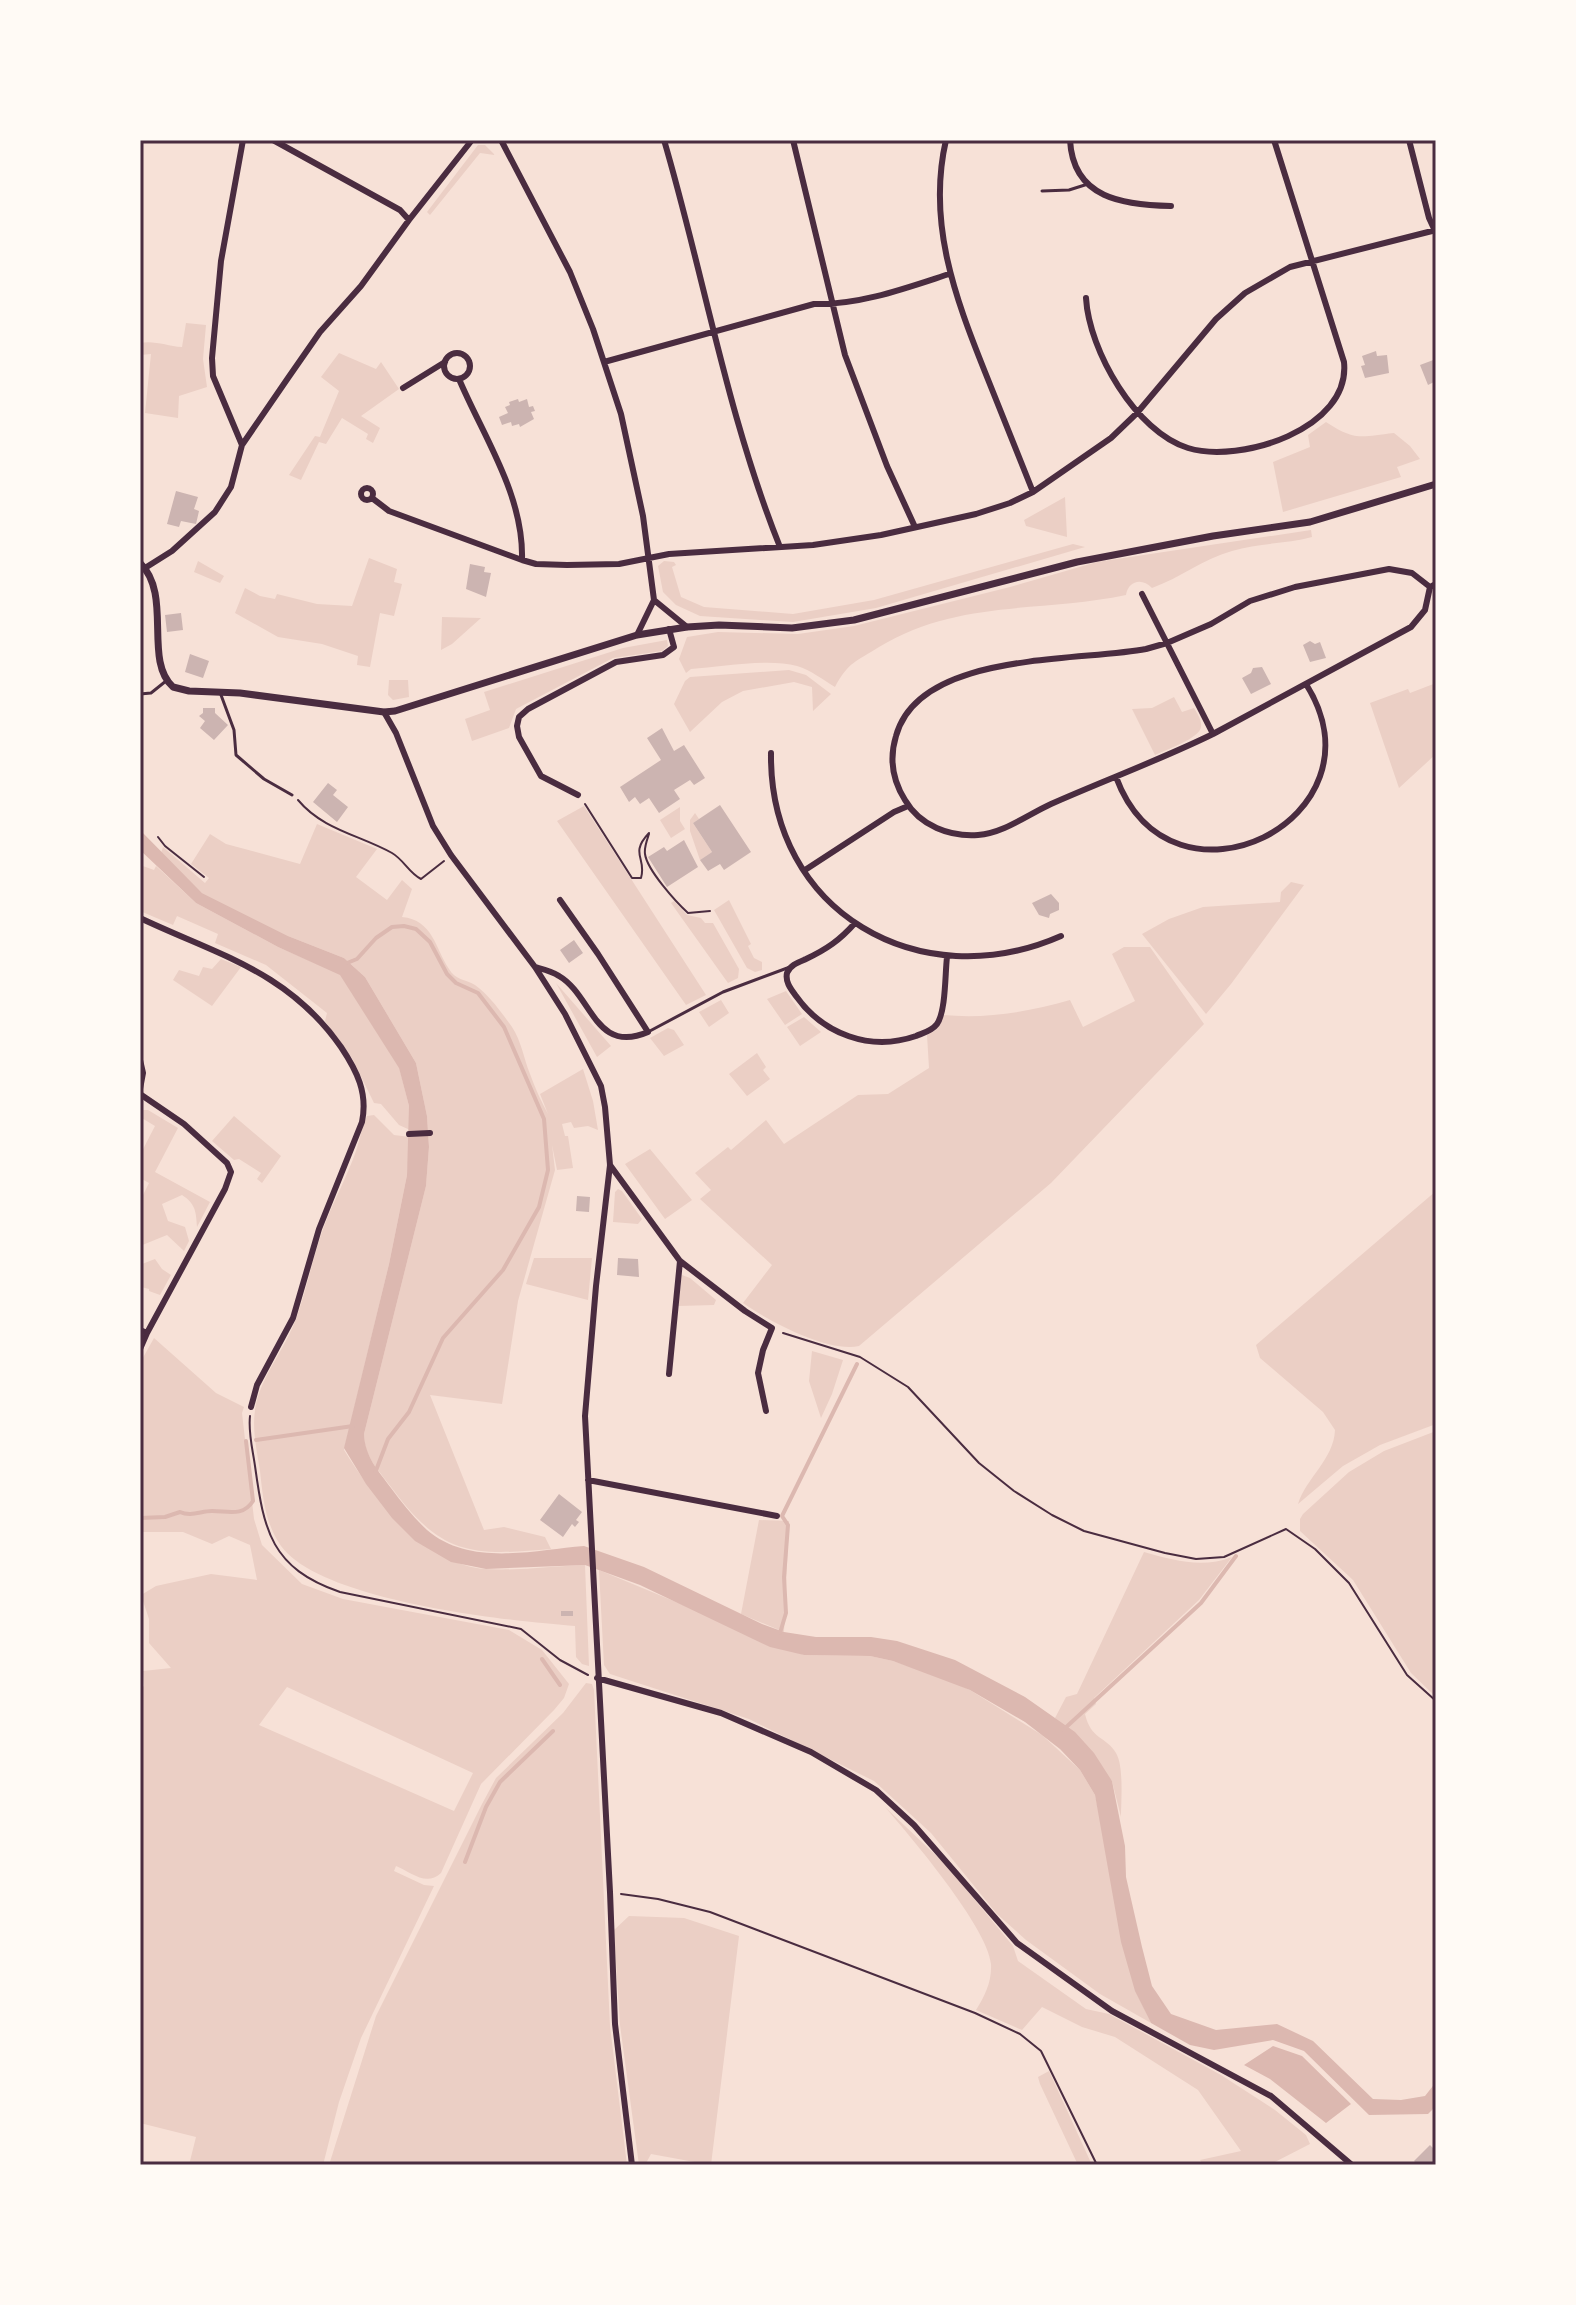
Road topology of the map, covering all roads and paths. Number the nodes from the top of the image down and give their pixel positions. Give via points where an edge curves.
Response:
1 (243, 140) edge
2 (273, 140) edge
3 (472, 140) edge
4 (501, 140) edge
5 (664, 140) edge
6 (793, 140) edge
7 (946, 140) edge
8 (1070, 140) edge
9 (1274, 140) edge
10 (1409, 140) edge
11 (1088, 184) junction
12 (1042, 191) dead end
13 (1171, 206) dead end
14 (409, 220) junction
15 (1436, 231) edge
16 (1314, 261) junction
17 (949, 274) junction
18 (1086, 298) dead end
19 (831, 304) junction
20 (713, 331) junction
21 (445, 362) junction
22 (604, 362) junction
23 (459, 379) junction
24 (403, 388) dead end
25 (1137, 413) junction
26 (242, 445) junction
27 (1436, 484) edge
28 (1033, 492) junction
29 (372, 498) dead end
30 (915, 527) junction
31 (780, 547) junction
32 (649, 557) junction
33 (522, 560) junction
34 (142, 566) edge
35 (1433, 586) edge
36 (1142, 594) dead end
37 (654, 600) junction
38 (687, 627) junction
39 (669, 629) junction
40 (637, 635) junction
41 (1167, 643) junction
42 (169, 684) junction
43 (1306, 684) junction
44 (220, 692) junction
45 (140, 694) edge
46 (384, 712) junction
47 (1213, 734) junction
48 (771, 753) dead end
49 (1116, 777) junction
50 (292, 795) joint
51 (578, 795) joint
52 (908, 806) junction
53 (158, 837) dead end
54 (451, 855) junction
55 (805, 870) junction
56 (204, 877) dead end
57 (560, 900) dead end
58 (710, 911) dead end
59 (140, 918) edge
60 (855, 923) junction
61 (1061, 936) dead end
62 (947, 957) junction
63 (791, 966) junction
64 (535, 967) junction
65 (648, 1032) junction
66 (140, 1060) edge
67 (140, 1092) edge
68 (430, 1133) dead end
69 (409, 1134) dead end
70 (610, 1165) junction
71 (680, 1261) junction
72 (772, 1328) junction
73 (144, 1332) edge
74 (140, 1349) edge
75 (669, 1374) dead end
76 (251, 1407) joint
77 (766, 1411) dead end
78 (588, 1480) junction
79 (777, 1516) dead end
80 (597, 1678) junction
81 (1436, 1701) edge
82 (610, 1892) junction
83 (632, 2165) edge
84 (1097, 2165) edge
85 (1352, 2165) edge

1 - 26 street via 221,261 212,358 213,376
2 - 14 street via 400,210
3 - 14 street
4 - 22 street via 570,272
5 - 20 street
6 - 19 street
7 - 17 street via 940,208
8 - 11 street
9 - 16 street
10 - 15 street
11 - 12 lane
11 - 13 street via 1123,203
14 - 26 street via 320,332
15 - 16 street
16 - 25 street via 1261,282 1229,306
16 - 25 street via 1346,374 1338,395 1319,417 1296,433 1227,452 1171,441
17 - 19 street
17 - 28 street
18 - 25 street via 1105,362
19 - 20 street
19 - 30 street via 870,423
20 - 22 street
20 - 31 street via 746,452
21 - 23 street via 447,374
21 - 23 street via 454,353 466,356 470,367
21 - 24 street
22 - 32 street via 632,462
23 - 33 street via 510,494 523,542
25 - 28 street via 1088,456
26 - 34 street via 231,487 215,512 172,551
27 - 38 street via 1310,522 1077,562 868,617 792,628
28 - 30 street via 992,510
29 - 33 street via 389,511
30 - 31 street
31 - 32 street
32 - 33 street via 619,564
32 - 37 street
34 - 42 street via 155,588 162,672
35 - 41 street via 1412,573 1389,569 1295,587 1250,601
35 - 43 street via 1425,610 1411,627
36 - 41 street
37 - 38 street
37 - 40 street
38 - 39 street
39 - 40 street
39 - 51 street via 675,642 667,653 616,662 519,717 519,737 541,776
40 - 46 street
41 - 47 street
41 - 52 street via 1006,664 932,690 910,707 893,747 895,778
42 - 44 street
42 - 45 lane
43 - 47 street
43 - 49 street via 1323,727 1320,771 1301,809 1265,838 1219,850 1178,842 1140,818
44 - 46 street
44 - 50 lane via 234,730 236,755
46 - 54 street
47 - 49 street
48 - 55 street via 779,817
49 - 52 street via 980,835 939,830
50 - 54 path via 329,827 396,855 421,879
51 - 58 path via 632,878 643,873 639,845 649,833 645,853 671,896 688,913
52 - 55 street
53 - 56 path
54 - 64 street
55 - 60 street
57 - 65 street
59 - 76 street via 276,982 323,1024 363,1086 362,1122 319,1229 293,1318
60 - 62 street via 893,943
60 - 63 street via 837,944
61 - 62 street via 997,955
62 - 63 street via 936,1026 887,1041 855,1039 816,1020 789,987
63 - 65 lane via 723,992
64 - 65 street via 560,976 613,1034
64 - 70 street via 601,1086
66 - 67 street
67 - 73 street via 184,1124 231,1172
68 - 69 street
70 - 71 street
70 - 78 street via 585,1416
71 - 72 street
71 - 75 street
72 - 77 street via 758,1373
72 - 81 path via 860,1357 908,1387 1002,1482 1084,1531 1196,1559 1224,1557 1286,1529 1349,1583 1407,1675
73 - 74 street
76 - 80 path via 263,1521 275,1546 298,1570 340,1592 521,1629 570,1667
78 - 79 street
78 - 80 street
80 - 82 street
80 - 85 street via 744,1722 811,1752 876,1790 914,1825 1017,1943 1112,2011 1271,2096
82 - 83 street via 615,2024
82 - 84 path via 710,1912 1020,2034 1041,2051

